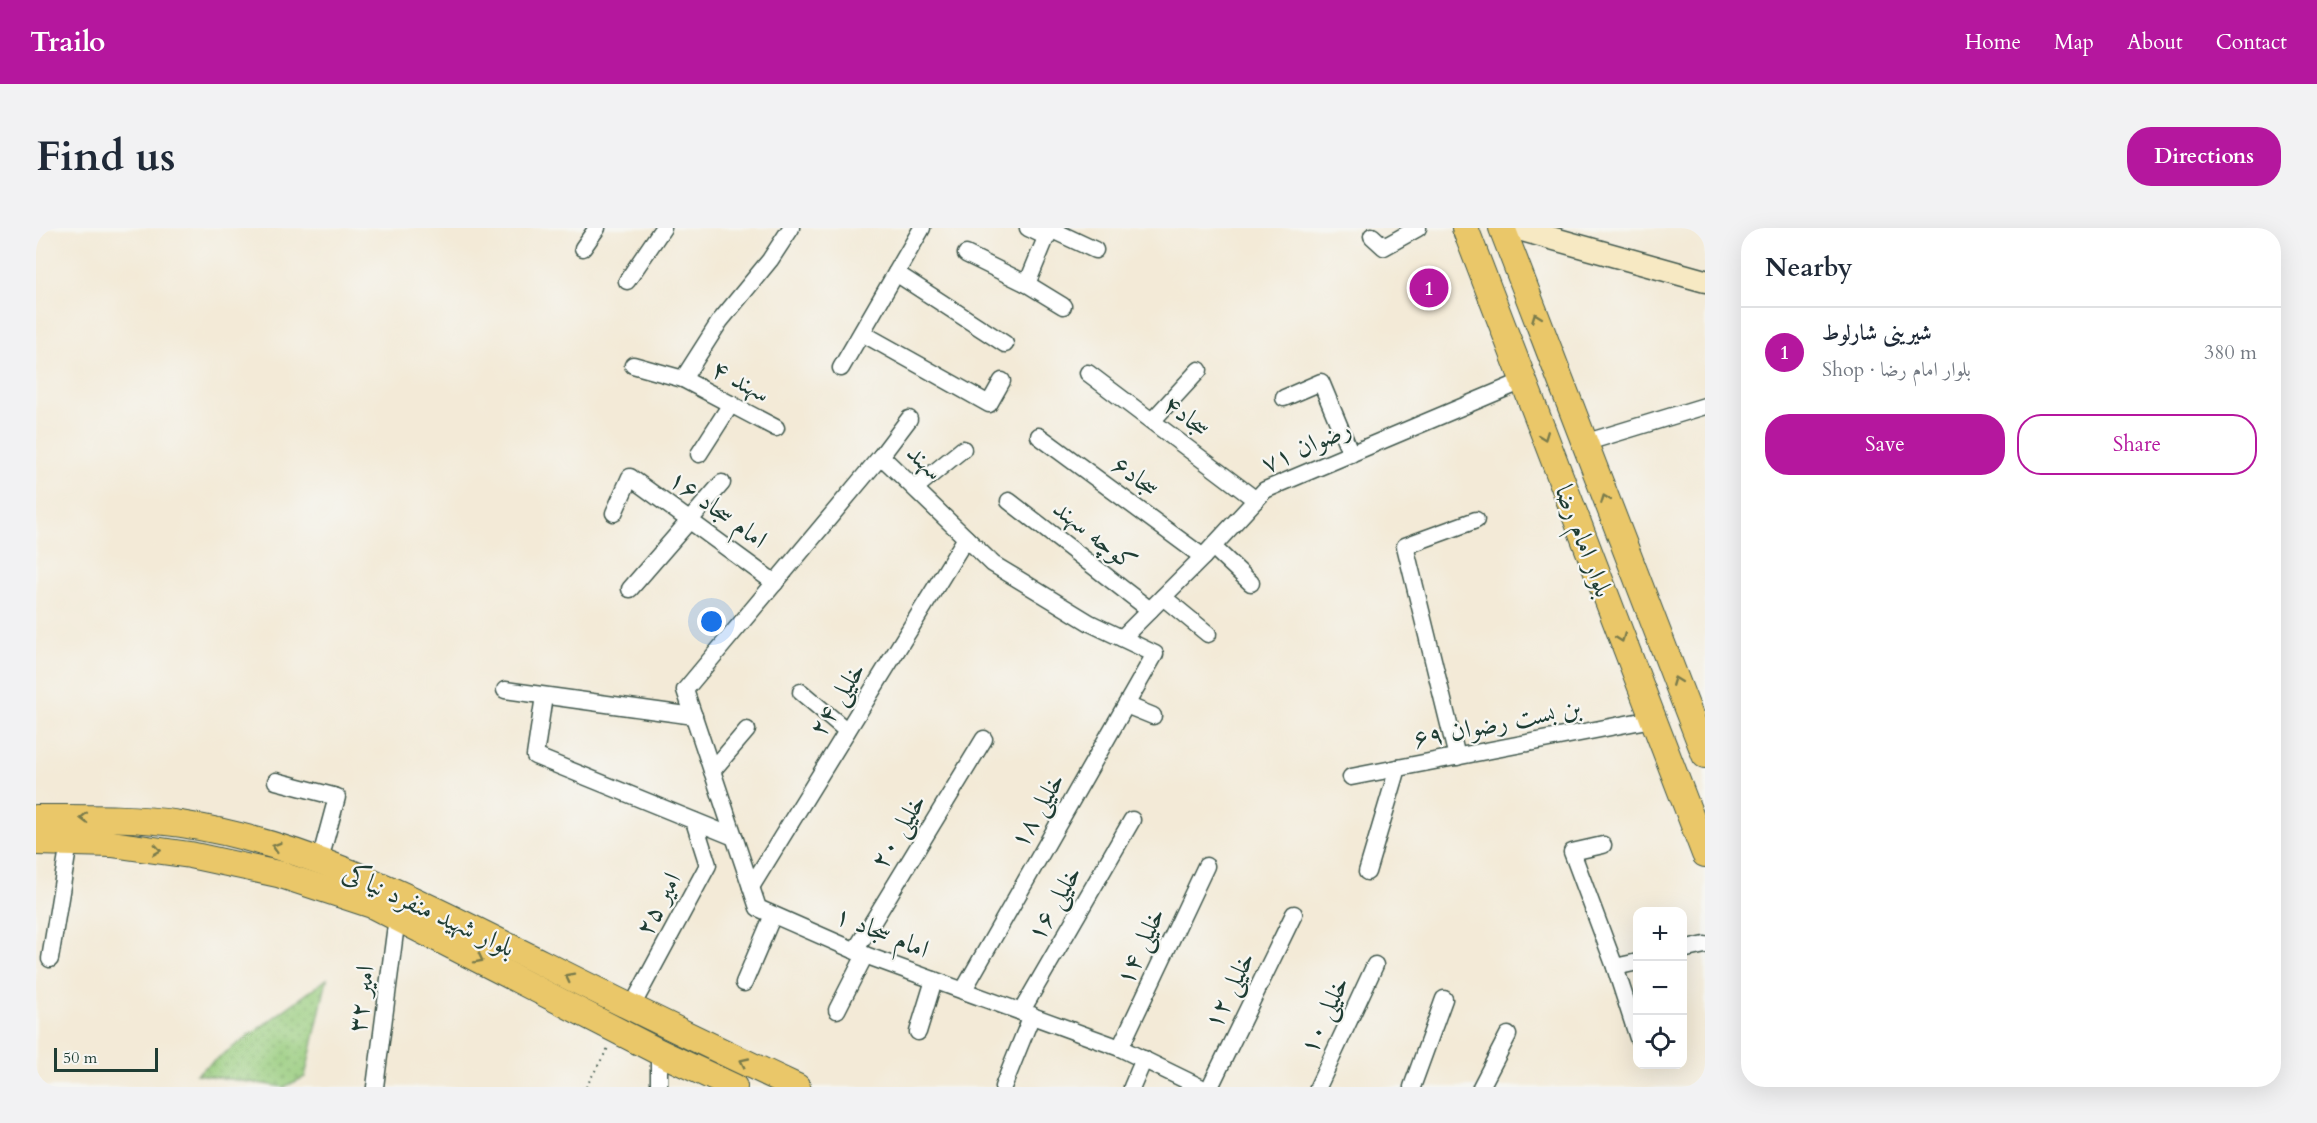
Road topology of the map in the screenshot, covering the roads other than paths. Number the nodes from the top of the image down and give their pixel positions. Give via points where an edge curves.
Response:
1 (597, 228) edge
2 (663, 228) edge
3 (791, 228) edge
4 (922, 228) edge
5 (1028, 228) edge
6 (1418, 228) edge
7 (1465, 228) edge
8 (1502, 228) edge
9 (1515, 228) edge
10 (1049, 231) edge
11 (1372, 236) dead end
12 (583, 248) dead end
13 (1095, 250) dead end
14 (966, 254) dead end
15 (896, 273) junction
16 (627, 281) dead end
17 (1705, 281) edge
18 (1028, 284) junction
19 (1063, 306) dead end
20 (862, 333) junction
21 (1005, 344) dead end
22 (633, 365) dead end
23 (841, 368) dead end
24 (1199, 370) dead end
25 (1088, 372) dead end
26 (683, 379) junction
27 (1002, 381) dead end
28 (1523, 381) junction
29 (1284, 398) dead end
30 (731, 404) junction
31 (1705, 406) edge
32 (909, 419) dead end
33 (1152, 421) junction
34 (776, 428) dead end
35 (1039, 436) dead end
36 (1584, 443) junction
37 (963, 449) dead end
38 (699, 454) dead end
39 (1351, 454) junction
40 (881, 456) junction
41 (722, 483) dead end
42 (915, 488) junction
43 (1256, 500) junction
44 (1009, 501) dead end
45 (614, 513) dead end
46 (689, 520) junction
47 (1476, 520) dead end
48 (966, 538) junction
49 (1208, 552) junction
50 (775, 583) junction
51 (1251, 583) dead end
52 (630, 588) dead end
53 (1163, 597) junction
54 (1150, 610) junction
55 (1208, 634) dead end
56 (1122, 638) junction
57 (1155, 654) joint
58 (505, 690) dead end
59 (685, 690) joint
60 (801, 692) dead end
61 (544, 696) junction
62 (1126, 705) junction
63 (694, 716) junction
64 (1153, 716) dead end
65 (1652, 719) junction
66 (747, 730) dead end
67 (847, 731) junction
68 (984, 739) dead end
69 (1705, 755) edge
70 (1457, 757) junction
71 (1398, 768) junction
72 (712, 771) junction
73 (1351, 777) dead end
74 (276, 780) dead end
75 (36, 818) edge
76 (694, 820) junction
77 (1132, 820) dead end
78 (734, 837) junction
79 (36, 842) edge
80 (69, 843) junction
81 (1603, 845) dead end
82 (1705, 854) edge
83 (320, 860) junction
84 (1206, 866) dead end
85 (1367, 872) dead end
86 (751, 887) junction
87 (1294, 914) dead end
88 (773, 915) junction
89 (397, 917) junction
90 (1705, 945) edge
91 (1687, 949) edge
92 (860, 953) junction
93 (50, 959) dead end
94 (1633, 963) edge
95 (1375, 965) dead end
96 (1615, 967) junction
97 (934, 980) junction
98 (744, 983) dead end
99 (963, 991) junction
100 (1444, 999) dead end
101 (631, 1008) junction
102 (837, 1010) dead end
103 (1026, 1014) junction
104 (1633, 1023) edge
105 (618, 1030) junction
106 (918, 1032) dead end
107 (1508, 1035) dead end
108 (1120, 1048) junction
109 (659, 1052) junction
110 (1144, 1059) junction
111 (375, 1087) edge
112 (659, 1087) edge
113 (734, 1087) edge
114 (797, 1087) edge
115 (1002, 1087) edge
116 (1132, 1087) edge
117 (1200, 1087) edge
118 (1210, 1087) edge
119 (1318, 1087) edge
120 (1412, 1087) edge
121 (1481, 1087) edge

1 - 12 street
2 - 16 street
3 - 26 street via 720,321
4 - 15 street
5 - 10 street
6 - 11 street via 1384,247
7 - 28 main road, بلوار امام رضا
36 -> 8 main road, بلوار امام رضا
9 - 17 main road
10 - 13 street
10 - 18 street
14 - 18 street
15 - 20 street
15 - 21 street
18 - 19 street
20 - 23 street
20 - 27 street via 989,404
22 - 26 street, سهند ۴
24 - 33 street
25 - 33 street, سجاد۴
26 - 30 street, سهند ۴
28 - 39 street, رضوان ۷۱
28 -> 65 main road, بلوار امام رضا
29 - 39 street via 1321,382
30 - 34 street, سهند ۴
30 - 38 street
31 - 36 street
32 - 40 street
33 - 43 street, سجاد۴
35 - 49 street, سجاد۶
69 -> 36 main road, بلوار امام رضا
37 - 42 street
39 - 43 street, رضوان ۷۱ via 1265,489
40 - 42 street, سهند
40 - 50 street, سهند
41 - 46 street
42 - 48 street, سهند
43 - 49 street, رضوان ۷۱
44 - 54 street, كوچه سهند
45 - 46 street, امام سجاد ۱۶ via 630,477
46 - 50 street, امام سجاد ۱۶
46 - 52 street
47 - 70 street via 1405,546
48 - 56 street, سهند via 993,564
48 - 67 street, خلیلی ۲۴
49 - 51 street, سجاد۶
49 - 53 street, رضوان ۷۱
50 - 59 street, سهند
53 - 54 street, رضوان ۷۱
53 - 55 street
54 - 56 street, رضوان ۷۱
56 - 57 street, سهند
57 - 62 street, خلیلی ۱۸
58 - 61 street
59 - 63 street, امام سجاد ۱
60 - 67 street
61 - 63 street
61 - 76 street via 535,756
62 - 64 street
62 - 99 street, خلیلی ۱۸
63 - 72 street, امام سجاد ۱
65 - 70 street, بن بست رضوان ۶۹
65 - 82 main road, بلوار امام رضا
66 - 72 street
67 - 86 street, خلیلی ۲۴
68 - 92 street, خلیلی ۲۰
70 - 71 street, بن بست رضوان ۶۹
71 - 73 street, بن بست رضوان ۶۹
71 - 85 street
72 - 78 street, امام سجاد ۱
74 - 83 street via 337,796
83 -> 75 main road, بلوار شهید منفرد نیاکی via 181,824 112,817
76 - 78 street
76 - 101 street, امیر ۲۵ via 708,865
77 - 103 street, خلیلی ۱۶
78 - 86 street, امام سجاد ۱
79 - 80 main road, بلوار شهید منفرد نیاکی
80 -> 89 main road, بلوار شهید منفرد نیاکی via 111,844 190,855 278,874
80 - 93 street
81 - 96 street via 1572,852
101 -> 83 main road, بلوار شهید منفرد نیاکی via 400,892
84 - 108 street, خلیلی ۱۴
86 - 88 street, امام سجاد ۱ via 758,908
87 - 118 street, خلیلی ۱۲
88 - 92 street, امام سجاد ۱
88 - 98 street
89 -> 105 main road, بلوار شهید منفرد نیاکی
89 - 111 street, امیر ۳۲
90 - 91 street
92 - 97 street, امام سجاد ۱
92 - 102 street, خلیلی ۲۰
94 - 96 street
95 - 119 street, خلیلی ۱۰
96 - 104 street
97 - 99 street, امام سجاد ۱
97 - 106 street
99 - 103 street, امام سجاد ۱
100 - 120 street
101 - 105 main road
114 -> 101 main road, بلوار شهید منفرد نیاکی
103 - 108 street, امام سجاد ۱
103 - 115 street, خلیلی ۱۶
105 - 109 main road, بلوار شهید منفرد نیاکی
107 - 121 street
108 - 110 street, امام سجاد ۱
109 - 112 street
109 - 113 main road, بلوار شهید منفرد نیاکی
110 - 116 street
110 - 117 street, امام سجاد ۱

